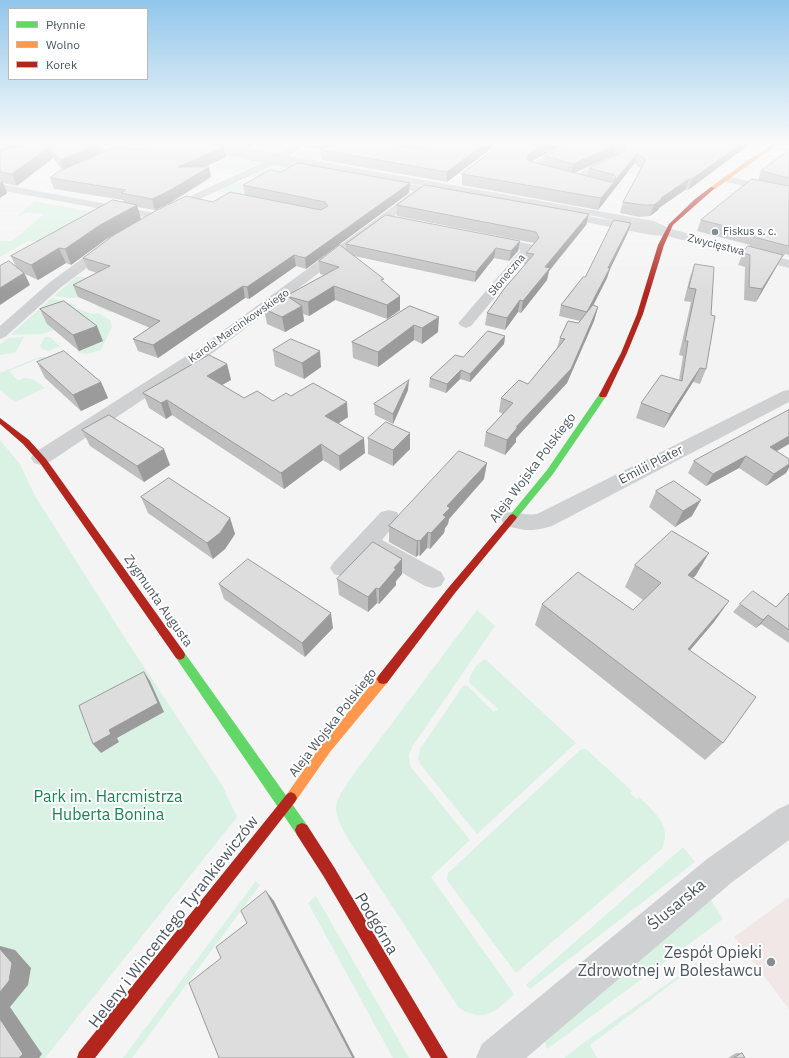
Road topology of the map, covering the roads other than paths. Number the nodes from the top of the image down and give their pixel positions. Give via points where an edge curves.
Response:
1 (35, 193) edge
2 (202, 193) edge
3 (212, 193) edge
4 (428, 193) edge
5 (458, 193) edge
6 (706, 193) edge
7 (224, 196) edge
8 (155, 216) junction
9 (384, 219) junction
10 (400, 222) edge
11 (136, 228) edge
12 (666, 232) junction
13 (476, 237) edge
14 (118, 239) edge
15 (789, 264) edge
16 (466, 323) dead end
17 (0, 334) edge
18 (789, 395) edge
19 (0, 420) edge
20 (41, 458) junction
21 (389, 518) dead end
22 (512, 519) junction
23 (366, 542) junction
24 (342, 568) dead end
25 (433, 579) dead end
26 (286, 805) junction
27 (789, 820) edge
28 (85, 1058) edge
29 (440, 1058) edge
30 (496, 1058) edge

1 - 8 street
2 - 8 street
3 - 7 street
4 - 9 street, Karola Marcinkowskiego
5 - 12 street, Zwycięstwa
6 - 12 street, Aleja Wojska Polskiego via 671,224
8 - 11 street
9 - 10 street
9 - 20 street, Karola Marcinkowskiego via 208,349
12 - 15 street, Zwycięstwa
12 - 22 street, Aleja Wojska Polskiego via 640,314 605,392 550,472
13 - 16 street, Słoneczna via 530,248
14 - 17 street via 55,285
18 - 22 street, Emilii Plater via 544,520 534,524
19 - 20 street, Zygmunta Augusta
20 - 26 street, Zygmunta Augusta
21 - 23 street
22 - 26 street, Aleja Wojska Polskiego via 326,748
23 - 24 street
23 - 25 street
26 - 28 street, Heleny i Wincentego Tyrankiewiczów
26 - 29 street, Podgórna
27 - 30 street, Ślusarska via 718,870

